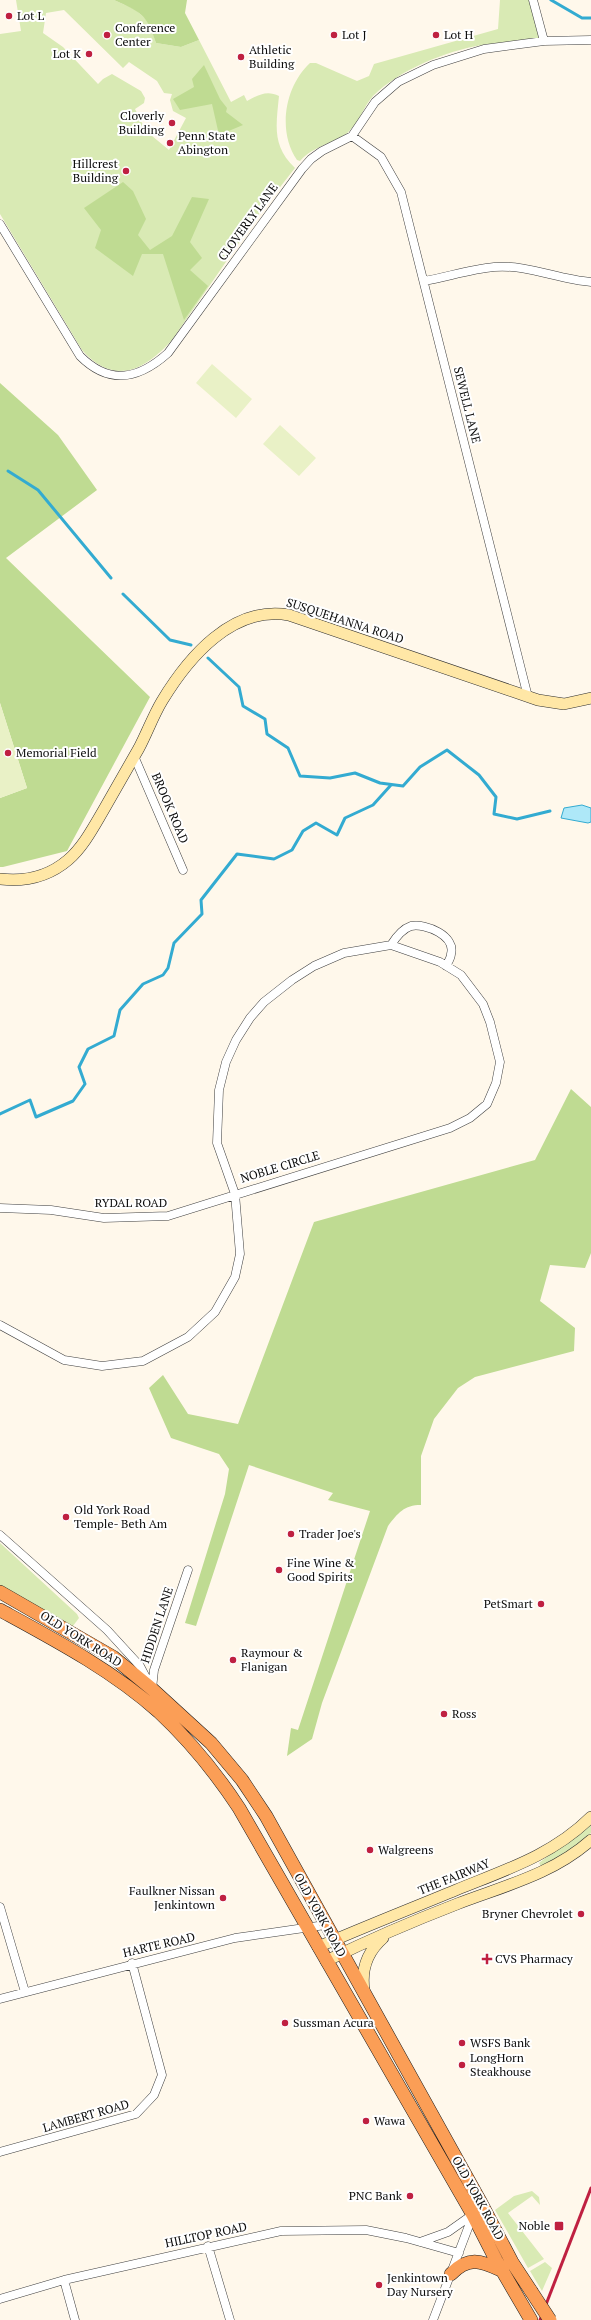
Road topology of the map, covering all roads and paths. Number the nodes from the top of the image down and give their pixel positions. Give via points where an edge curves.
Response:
1 (533, 0) edge
2 (591, 40) edge
3 (544, 41) junction
4 (352, 136) junction
5 (0, 224) edge
6 (424, 281) junction
7 (591, 282) edge
8 (528, 697) junction
9 (591, 698) edge
10 (134, 756) junction
11 (183, 870) dead end
12 (0, 879) edge
13 (391, 945) junction
14 (446, 966) junction
15 (235, 1194) junction
16 (0, 1208) edge
17 (0, 1325) edge
18 (0, 1535) edge
19 (188, 1570) dead end
20 (0, 1592) edge
21 (0, 1610) edge
22 (152, 1689) junction
23 (591, 1817) edge
24 (591, 1840) edge
25 (0, 1907) edge
26 (325, 1925) junction
27 (307, 1928) junction
28 (393, 1931) junction
29 (334, 1940) junction
30 (318, 1947) junction
31 (342, 1953) junction
32 (326, 1960) junction
33 (132, 1963) junction
34 (25, 1992) junction
35 (364, 1993) junction
36 (0, 1999) edge
37 (0, 2152) edge
38 (483, 2206) junction
39 (473, 2215) junction
40 (420, 2242) junction
41 (208, 2246) junction
42 (459, 2253) junction
43 (501, 2270) junction
44 (451, 2274) junction
45 (64, 2280) junction
46 (0, 2299) edge
47 (75, 2320) edge
48 (230, 2320) edge
49 (433, 2320) edge
50 (531, 2320) edge
51 (550, 2320) edge

1 - 3 street
2 - 3 street, CLOVERLY LANE
3 - 4 street, CLOVERLY LANE via 484,49 415,72 385,91
4 - 5 street, CLOVERLY LANE via 311,159 168,353 145,370 131,376 108,375 89,365 80,356
4 - 6 street, SEWELL LANE via 381,157 402,192
6 - 7 street via 494,267 531,270
6 - 8 street, SEWELL LANE
8 - 9 main road, SUSQUEHANNA ROAD via 564,704
8 - 10 main road, SUSQUEHANNA ROAD via 302,619 276,613 261,614 238,622 212,640 184,669 161,704
10 - 11 street, BROOK ROAD
10 - 12 main road, SUSQUEHANNA ROAD via 92,830 68,860 49,872 28,880
13 - 14 street, NOBLE CIRCLE
13 - 14 street via 398,934 411,926 427,926 440,933 450,943 452,954
13 - 15 street, NOBLE CIRCLE via 344,953 314,966 264,1002 250,1018 226,1062 219,1090 217,1143
14 - 15 street, NOBLE CIRCLE via 461,975 474,991 483,1004 490,1022 500,1062 496,1083 487,1104 470,1118 450,1128
15 - 16 street, RYDAL ROAD via 168,1216 104,1218 51,1210
15 - 17 street via 240,1254 235,1277 215,1312 188,1337 143,1360 102,1366 64,1360
18 - 22 street via 107,1630 140,1666
19 - 22 street, HIDDEN LANE via 154,1670
20 - 22 highway, OLD YORK ROAD via 113,1657
21 - 27 highway, OLD YORK ROAD via 98,1667 158,1711 193,1747 239,1808
22 - 26 highway, OLD YORK ROAD via 211,1743 242,1780 266,1816
23 - 29 main road, THE FAIRWAY via 568,1838 538,1856
24 - 28 main road via 573,1855 549,1869
25 - 34 street
26 - 27 street, HARTE ROAD
26 - 29 highway, OLD YORK ROAD
27 - 30 highway, OLD YORK ROAD
27 - 33 street, HARTE ROAD via 235,1938
28 - 31 main road
28 - 35 main road via 378,1942 369,1954 363,1976
29 - 30 main road, THE FAIRWAY
29 - 31 highway, OLD YORK ROAD
30 - 32 highway, OLD YORK ROAD
31 - 32 main road
31 - 35 highway, OLD YORK ROAD
32 - 39 highway, OLD YORK ROAD
33 - 34 street, HARTE ROAD
33 - 37 street, LAMBERT ROAD via 162,2076 154,2095 136,2114
34 - 36 street, HARTE ROAD
35 - 38 highway, OLD YORK ROAD
38 - 39 street
38 - 51 highway, OLD YORK ROAD, bridge via 512,2262
39 - 40 street via 448,2232
39 - 42 street
39 - 43 highway, OLD YORK ROAD
40 - 41 street, HILLTOP ROAD via 366,2230 281,2231
40 - 42 street, HILLTOP ROAD
41 - 45 street, HILLTOP ROAD
41 - 48 street
42 - 44 street
43 - 44 highway via 470,2261 460,2265
43 - 50 highway, OLD YORK ROAD
44 - 49 street
45 - 46 street, HILLTOP ROAD
45 - 47 street

